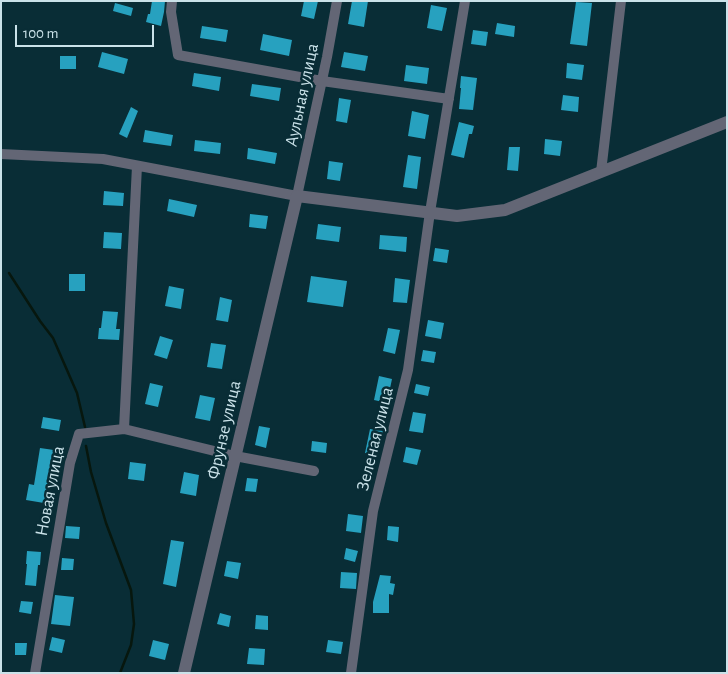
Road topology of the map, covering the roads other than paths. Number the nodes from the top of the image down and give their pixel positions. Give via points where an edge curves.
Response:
1 (172, 1) edge
2 (337, 1) edge
3 (465, 1) edge
4 (621, 1) edge
5 (322, 81) junction
6 (449, 99) junction
7 (727, 122) edge
8 (1, 154) edge
9 (137, 166) junction
10 (601, 172) junction
11 (297, 196) junction
12 (430, 212) junction
13 (124, 430) junction
14 (236, 456) junction
15 (314, 470) dead end
16 (35, 673) edge
17 (184, 673) edge
18 (351, 673) edge

1 - 5 street via 170,12 178,55
2 - 5 street, Аульная улица
3 - 6 street, Зеленая улица
4 - 10 street
5 - 6 street
5 - 11 street, Аульная улица
6 - 12 street, Зеленая улица
7 - 10 street
8 - 9 street via 103,159
9 - 11 street
9 - 13 street
10 - 12 street via 504,210 457,216
11 - 12 street
11 - 14 street, Фрунзе улица
12 - 18 street, Зеленая улица via 408,370 373,512
13 - 14 street, Новая улица
13 - 16 street, Новая улица via 79,434 70,463
14 - 15 street, Новая улица
14 - 17 street, Фрунзе улица

